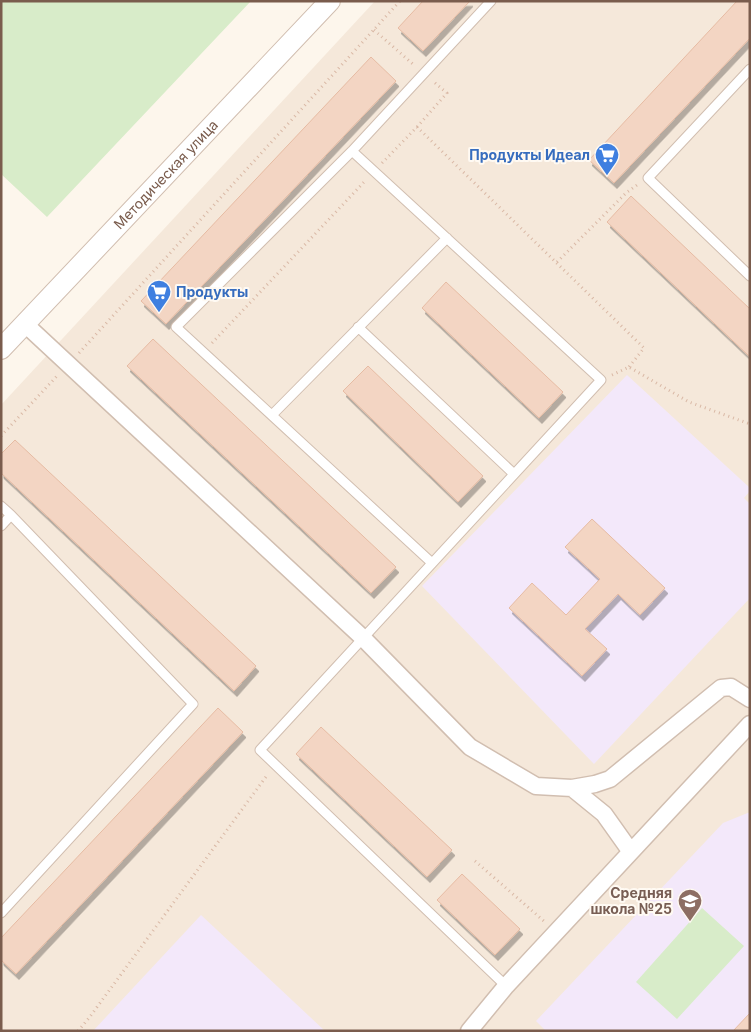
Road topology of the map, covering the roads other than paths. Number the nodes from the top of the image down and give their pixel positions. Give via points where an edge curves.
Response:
1 (330, 1) edge
2 (492, 1) edge
3 (750, 69) edge
4 (352, 151) junction
5 (447, 238) junction
6 (750, 276) edge
7 (25, 324) junction
8 (358, 327) junction
9 (1, 349) edge
10 (272, 415) junction
11 (514, 474) junction
12 (1, 506) edge
13 (11, 515) junction
14 (1, 526) edge
15 (432, 564) junction
16 (362, 638) junction
17 (750, 698) edge
18 (750, 724) edge
19 (572, 788) junction
20 (631, 852) junction
21 (1, 913) edge
22 (506, 986) junction
23 (469, 1031) edge

1 - 7 street, Методическая улица
2 - 4 lane
3 - 6 lane via 648,178
4 - 5 lane
4 - 10 lane via 176,327
5 - 8 lane
5 - 11 lane via 601,380
7 - 9 street, Методическая улица
7 - 16 street
8 - 10 lane
8 - 11 lane
10 - 15 lane
11 - 15 lane
12 - 13 lane
13 - 14 lane
13 - 21 lane via 193,704
15 - 16 lane
16 - 19 street via 470,748 536,786
16 - 22 lane via 260,750
17 - 19 street via 731,687 721,688 610,779
18 - 20 street
19 - 20 street via 604,814
20 - 22 street
22 - 23 street

